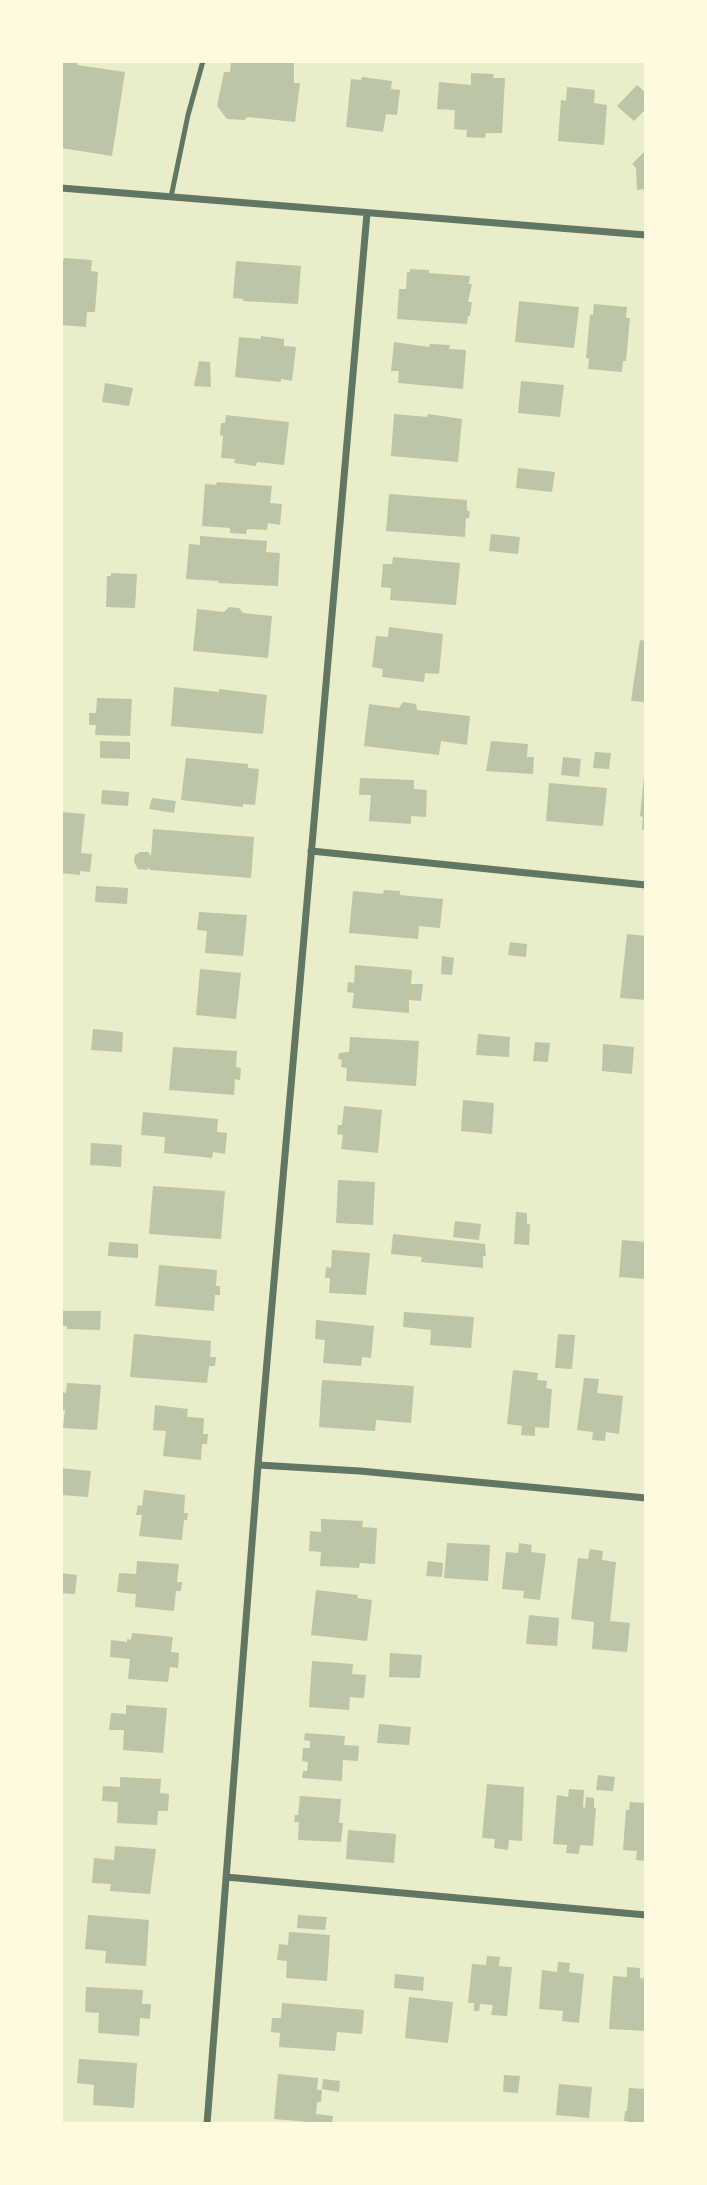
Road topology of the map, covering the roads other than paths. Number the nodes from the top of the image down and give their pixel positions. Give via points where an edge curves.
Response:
1 (203, 61) edge
2 (61, 188) edge
3 (171, 197) junction
4 (367, 213) junction
5 (646, 235) edge
6 (311, 851) junction
7 (646, 885) edge
8 (258, 1465) junction
9 (646, 1497) edge
10 (226, 1877) junction
11 (646, 1915) edge
12 (207, 2124) edge

1 - 3 lane
2 - 3 street
3 - 4 street
4 - 5 street
4 - 6 street
6 - 7 street
6 - 8 street
8 - 9 street
8 - 10 street
10 - 11 street
10 - 12 street

